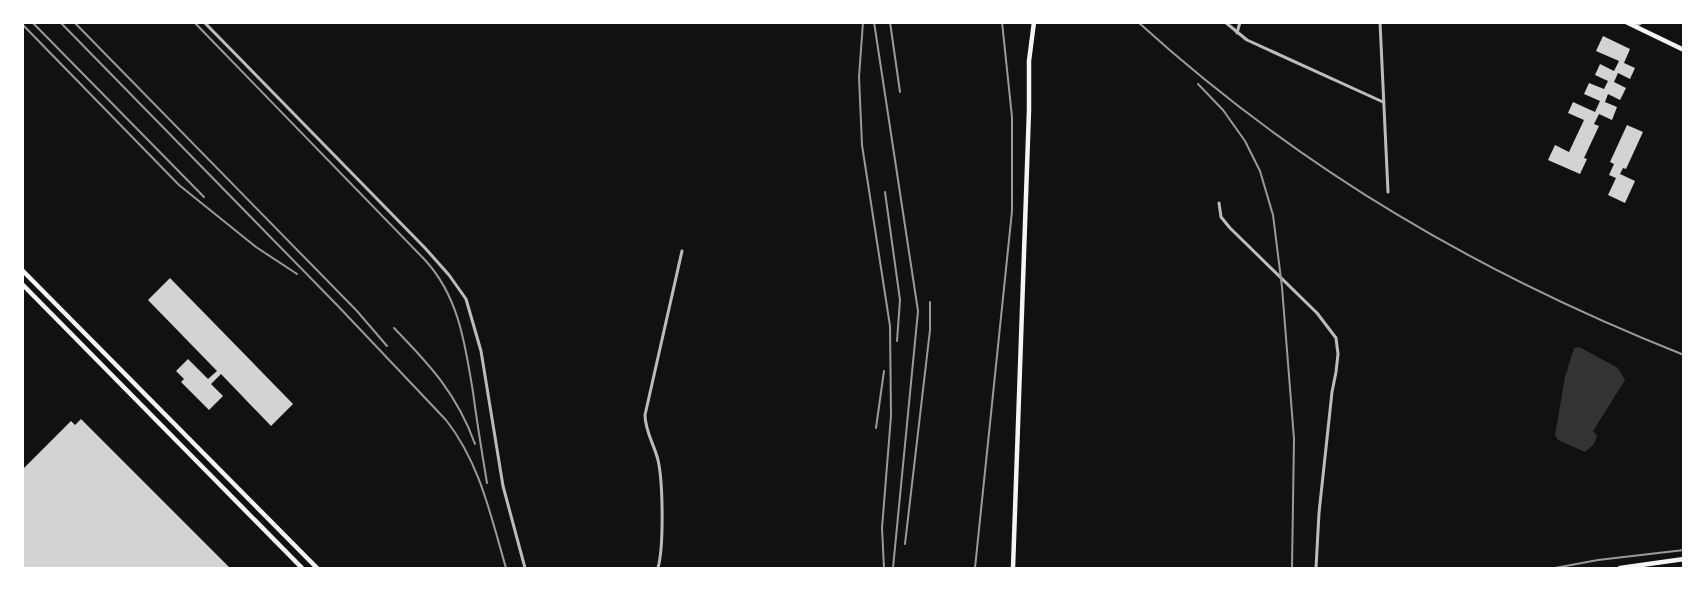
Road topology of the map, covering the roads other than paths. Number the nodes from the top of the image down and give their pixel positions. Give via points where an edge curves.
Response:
1 (204, 22) edge
2 (1034, 22) edge
3 (1225, 22) edge
4 (1240, 22) edge
5 (1380, 22) edge
6 (1626, 22) edge
7 (1643, 22) edge
8 (1634, 24) edge
9 (1237, 33) junction
10 (1683, 50) edge
11 (1383, 102) junction
12 (1388, 192) dead end
13 (1219, 204) dead end
14 (682, 251) dead end
15 (22, 270) edge
16 (22, 284) edge
17 (1683, 559) edge
18 (302, 568) edge
19 (317, 568) edge
20 (525, 568) edge
21 (658, 568) edge
22 (1013, 568) edge
23 (1316, 568) edge
24 (1620, 568) edge

1 - 20 street via 426,248 466,299 482,351 503,486
2 - 22 main road via 1029,61
3 - 9 street
4 - 9 street
5 - 11 street
6 - 8 main road
7 - 8 street
8 - 10 main road
9 - 11 street
11 - 12 street
13 - 23 street via 1221,217 1230,228 1317,313 1336,338 1338,354
14 - 21 street via 645,415 660,475
15 - 19 main road
16 - 18 main road
17 - 24 main road

